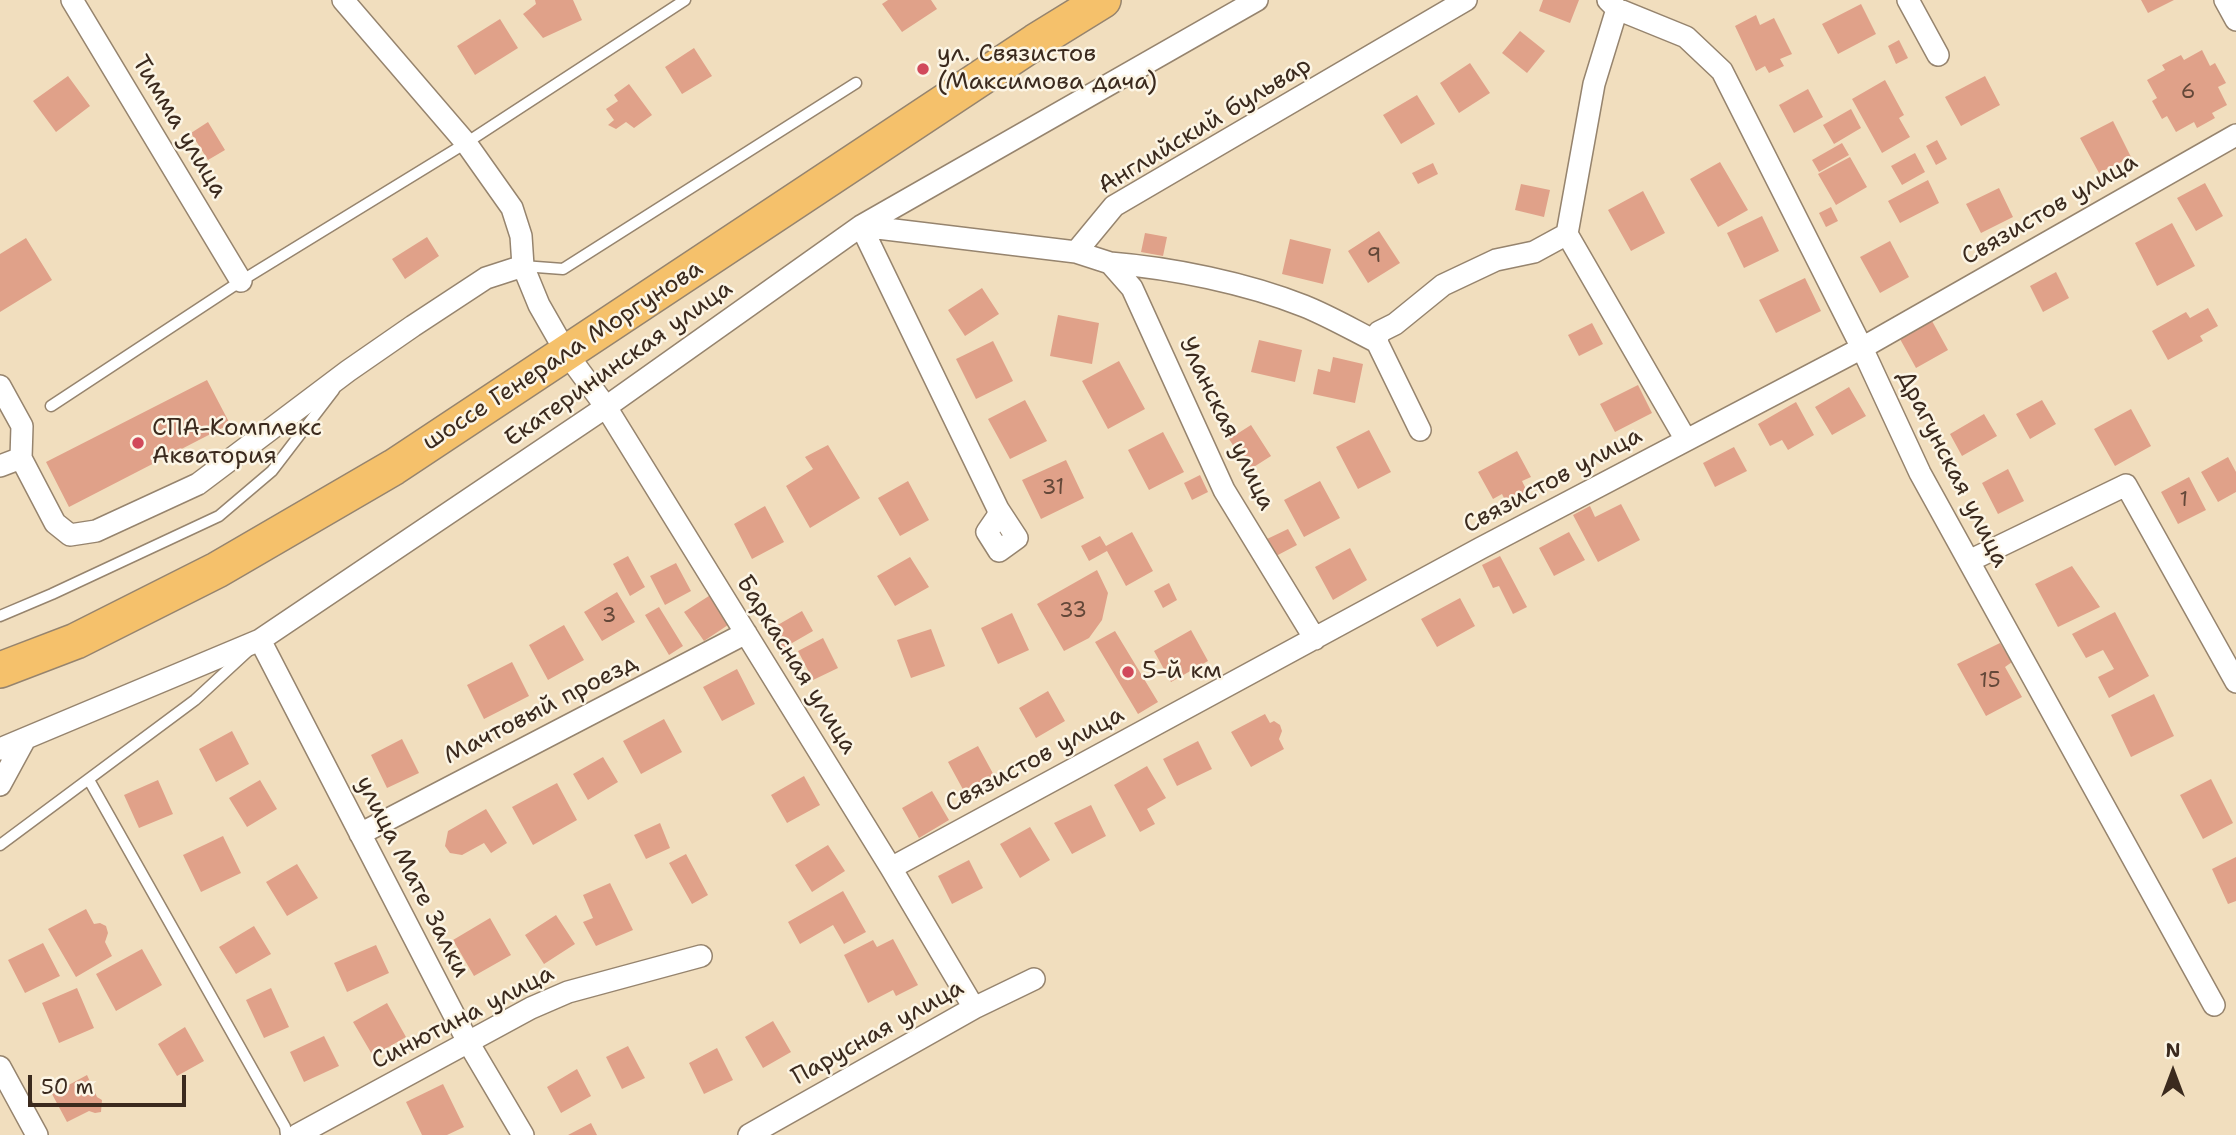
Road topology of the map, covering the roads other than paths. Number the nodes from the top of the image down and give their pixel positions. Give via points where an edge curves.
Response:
1 (72, 0) edge
2 (342, 0) edge
3 (685, 0) edge
4 (1102, 0) edge
5 (1258, 0) edge
6 (1466, 0) edge
7 (1908, 0) edge
8 (2225, 0) edge
9 (1613, 5) edge
10 (2236, 20) edge
11 (1938, 55) dead end
12 (856, 83) dead end
13 (2236, 135) edge
14 (466, 143) junction
15 (861, 226) junction
16 (1567, 234) junction
17 (1076, 252) junction
18 (1110, 263) junction
19 (523, 266) junction
20 (241, 281) junction
21 (1377, 342) junction
22 (1862, 348) junction
23 (567, 354) junction
24 (348, 371) junction
25 (0, 386) edge
26 (51, 406) dead end
27 (606, 407) junction
28 (1420, 430) dead end
29 (1686, 440) junction
30 (21, 458) junction
31 (0, 466) edge
32 (998, 509) dead end
33 (1969, 561) junction
34 (0, 616) edge
35 (746, 633) junction
36 (1315, 639) junction
37 (260, 640) junction
38 (0, 670) edge
39 (2236, 682) edge
40 (25, 739) junction
41 (0, 749) edge
42 (89, 780) junction
43 (0, 785) edge
44 (360, 834) junction
45 (0, 845) edge
46 (891, 867) junction
47 (701, 956) dead end
48 (1034, 979) dead end
49 (2214, 1005) dead end
50 (974, 1008) junction
51 (468, 1042) junction
52 (0, 1068) edge
53 (37, 1135) edge
54 (286, 1135) edge
55 (297, 1135) edge
56 (523, 1135) edge
57 (749, 1135) edge

1 - 20 street, Тимма улица
2 - 14 street, Баркасная улица
3 - 14 lane
4 - 23 main road, шоссе Генерала Моргунова
5 - 15 street, Екатерининская улица
6 - 17 street, Английский бульвар via 1114,206
7 - 11 street
8 - 10 street
9 - 16 street
9 - 22 street, Драгунская улица via 1686,37 1722,71
12 - 19 lane via 563,269
13 - 22 street, Связистов улица
14 - 19 street, Баркасная улица via 512,208 521,236
14 - 20 lane
15 - 17 street
15 - 27 street, Екатерининская улица
15 - 32 street
16 - 21 street via 1534,252 1496,260 1443,285 1380,332
16 - 29 street
17 - 18 street
18 - 21 street via 1148,266 1277,296
18 - 36 street, Уланская улица via 1132,288 1224,490
19 - 23 street, Баркасная улица
19 - 24 street via 486,278
20 - 26 lane
21 - 28 street
22 - 29 street, Связистов улица
22 - 33 street, Драгунская улица via 1920,473
23 - 27 street, Баркасная улица
23 - 38 main road, шоссе Генерала Моргунова via 394,467 217,570 76,641
24 - 30 street via 198,484 96,531 70,535 55,523
24 - 34 lane via 272,471 219,516
25 - 30 street via 22,426
27 - 35 street, Баркасная улица
27 - 37 street, Екатерининская улица
29 - 36 street, Связистов улица
30 - 31 street
33 - 39 street via 2126,485
33 - 49 street, Драгунская улица
35 - 44 street, Мачтовый проезд
35 - 46 street, Баркасная улица
36 - 46 street, Связистов улица
37 - 40 street, Екатерининская улица
37 - 42 lane via 195,701
37 - 44 street, улица Мате Залки
40 - 41 street, Екатерининская улица
40 - 43 street
42 - 45 lane
42 - 54 lane
44 - 51 street, улица Мате Залки
46 - 50 street, Баркасная улица
47 - 51 street, Синютина улица via 568,992
48 - 50 street, Парусная улица
50 - 57 street, Парусная улица
51 - 55 street, Синютина улица
51 - 56 street, улица Мате Залки
52 - 53 street

